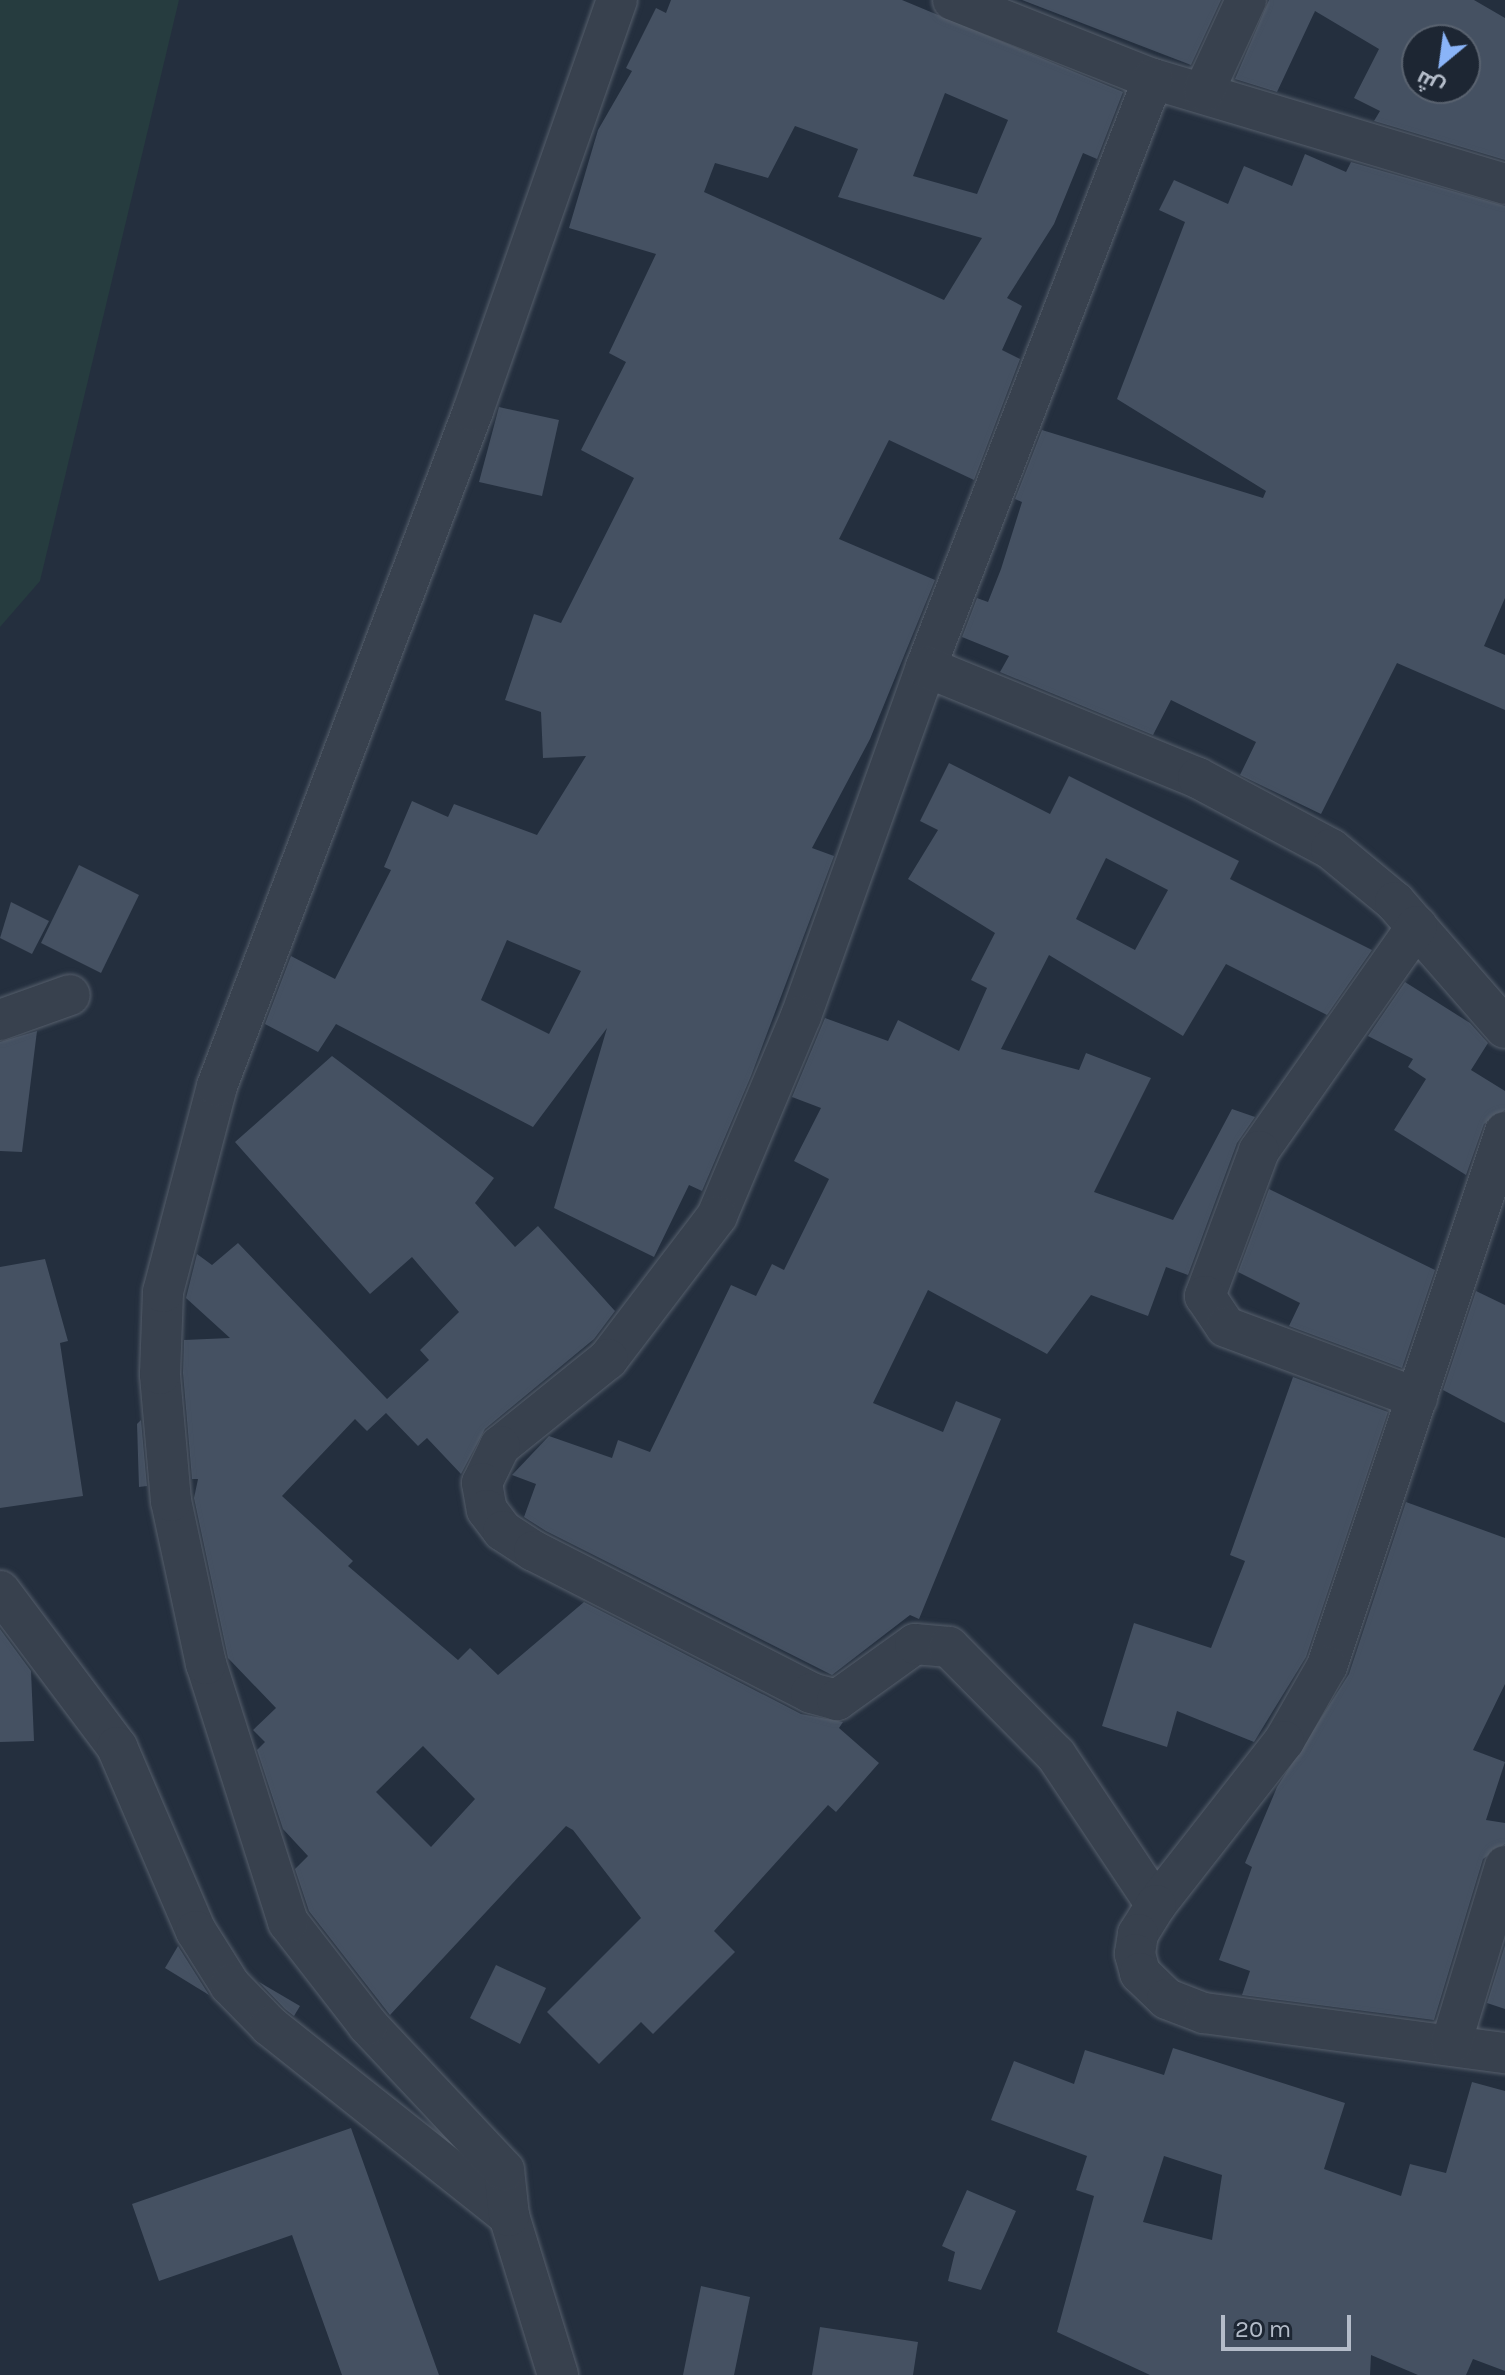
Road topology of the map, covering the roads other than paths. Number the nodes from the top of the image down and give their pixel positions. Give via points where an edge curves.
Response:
1 (617, 0) edge
2 (953, 0) edge
3 (1246, 0) edge
4 (1153, 79) junction
5 (1204, 91) junction
6 (1505, 184) edge
7 (926, 667) junction
8 (1417, 926) junction
9 (70, 995) dead end
10 (0, 1020) edge
11 (1505, 1028) edge
12 (1505, 1132) edge
13 (1417, 1398) junction
14 (3, 1607) edge
15 (1505, 1866) edge
16 (1156, 1905) junction
17 (1451, 2044) junction
18 (1505, 2053) edge
19 (509, 2216) junction
20 (558, 2375) edge

1 - 19 street via 468,426 217,1086 163,1292 160,1374 171,1501 206,1664 288,1922 368,2025 504,2170
2 - 4 street
3 - 5 street
4 - 5 street
4 - 7 street
5 - 6 street
7 - 8 street via 1198,778 1331,849
7 - 16 street via 801,1016 717,1216 608,1359 500,1446 482,1483 487,1510 524,1545 811,1693 837,1700 915,1644 949,1647 1056,1755
8 - 11 street
8 - 13 street via 1259,1151 1205,1296 1226,1327
9 - 10 street
12 - 13 street
13 - 16 street via 1306,1708
14 - 19 street via 76,1685 117,1747 196,1931 230,1985 270,2026
15 - 17 street
16 - 17 street via 1138,1934 1135,1954 1140,1973 1167,1999 1231,2018
17 - 18 street
19 - 20 street

